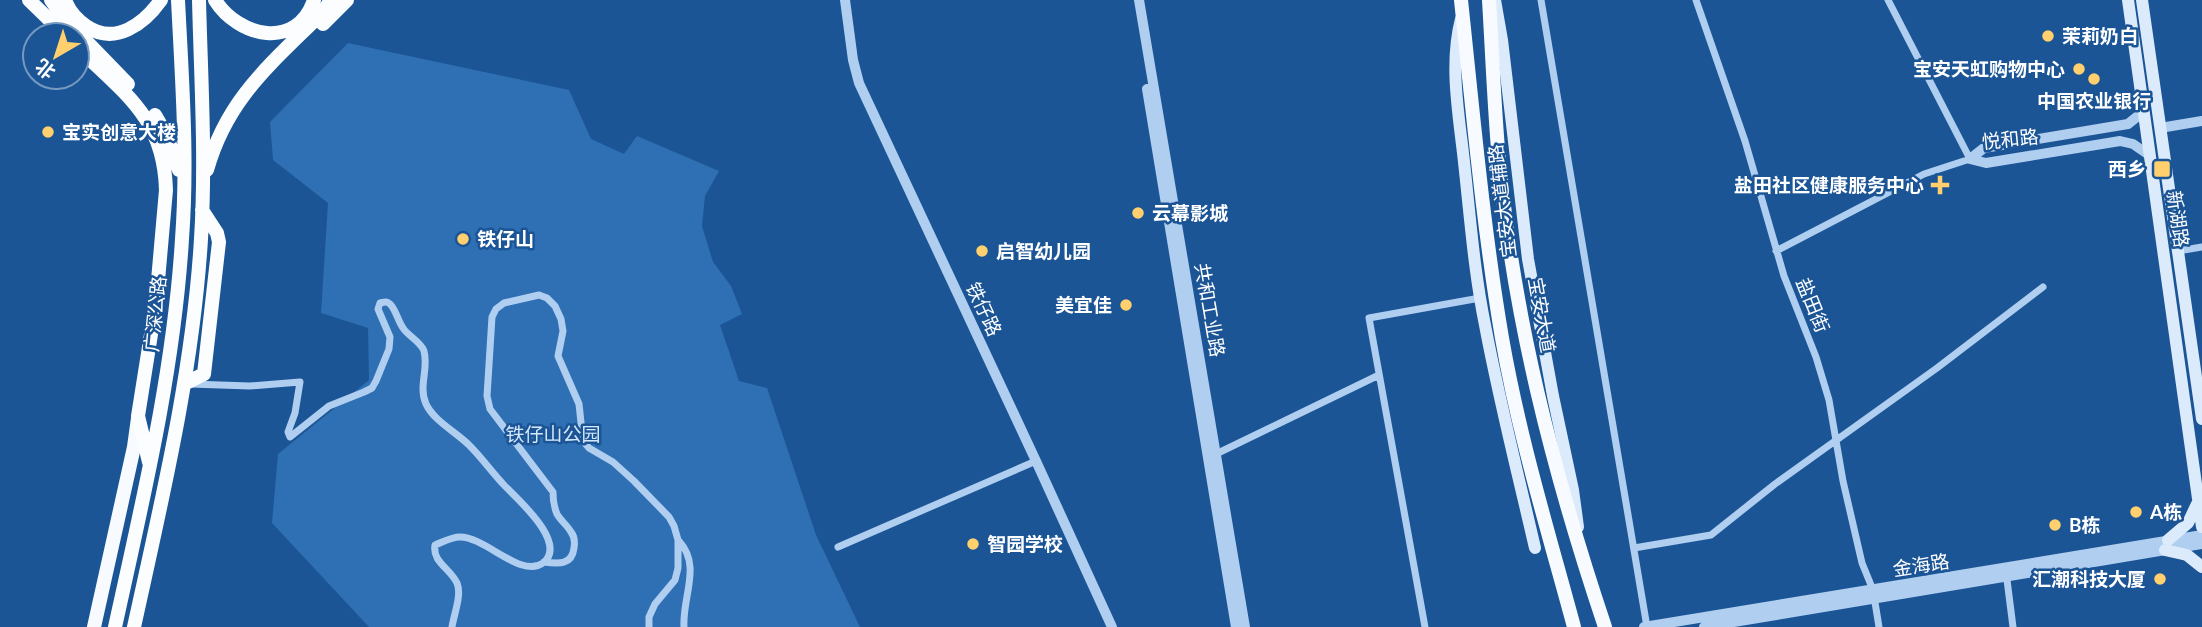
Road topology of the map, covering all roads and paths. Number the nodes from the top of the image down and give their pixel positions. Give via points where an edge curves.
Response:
1 (29, 0) edge
2 (51, 0) edge
3 (65, 0) edge
4 (161, 0) edge
5 (178, 0) edge
6 (199, 0) edge
7 (215, 0) edge
8 (314, 0) edge
9 (331, 0) edge
10 (346, 0) edge
11 (845, 0) edge
12 (1132, 0) edge
13 (1139, 0) edge
14 (1461, 0) edge
15 (1492, 0) edge
16 (1541, 0) edge
17 (1696, 0) edge
18 (1888, 0) edge
19 (2128, 0) edge
20 (2142, 0) edge
21 (1462, 15) junction
22 (51, 21) edge
23 (91, 61) edge
24 (2143, 111) junction
25 (2202, 121) edge
26 (2160, 128) junction
27 (222, 129) junction
28 (2149, 155) junction
29 (1970, 159) junction
30 (203, 188) junction
31 (184, 204) junction
32 (2202, 247) edge
33 (1776, 251) junction
34 (2178, 251) junction
35 (2043, 287) dead end
36 (1480, 298) junction
37 (1379, 375) junction
38 (186, 383) junction
39 (138, 416) junction
40 (2202, 419) edge
41 (1838, 440) junction
42 (1216, 454) junction
43 (1036, 461) junction
44 (150, 468) junction
45 (2198, 500) junction
46 (2202, 527) edge
47 (2202, 535) edge
48 (678, 540) junction
49 (2202, 544) edge
50 (2167, 545) junction
51 (838, 547) dead end
52 (1535, 548) dead end
53 (1634, 548) junction
54 (544, 562) junction
55 (2202, 567) edge
56 (2006, 573) junction
57 (1874, 595) junction
58 (1754, 619) edge
59 (115, 625) edge
60 (94, 627) edge
61 (134, 627) edge
62 (452, 627) edge
63 (649, 627) edge
64 (684, 627) edge
65 (1112, 627) edge
66 (1236, 627) edge
67 (1245, 627) edge
68 (1425, 627) edge
69 (1574, 627) edge
70 (1605, 627) edge
71 (1646, 627) edge
72 (1704, 627) edge
73 (1878, 627) edge
74 (2012, 627) edge

1 - 22 highway
2 - 31 highway via 153,110 174,151
3 - 4 highway via 79,21 104,33 128,30 148,18
5 - 31 highway, 广深公路
6 - 30 highway
7 - 8 highway via 235,22 268,33 300,23
9 - 27 highway via 240,99
10 - 27 highway
11 - 43 street, 铁仔路 via 859,83
12 - 66 street, 共和工业路
13 - 42 street, 共和工业路
14 - 21 main road
15 - 70 main road, 宝安大道 via 1498,150 1525,335 1546,435
16 - 53 street
17 - 33 street, 盐田街 via 1745,141
18 - 29 street
19 - 24 main road, 新湖路
20 - 26 main road, 新湖路
21 - 36 main road, 宝安大道辅路 via 1456,87
21 - 69 main road via 1503,340 1529,467
23 - 39 highway via 144,113 163,159 166,181 156,303
24 - 28 main road, 新湖路
24 - 29 street, 悦和路 via 2128,124 1984,148
25 - 26 street
26 - 34 main road, 新湖路
27 - 30 highway
28 - 29 street, 悦和路 via 2120,141 1986,163
28 - 45 main road, 新湖路
29 - 33 street via 1924,174
30 - 38 highway via 202,210 219,242 204,374
31 - 44 highway, 广深公路 via 167,381
32 - 34 street
33 - 41 street, 盐田街 via 1816,357
34 - 40 main road, 新湖路
35 - 41 street
36 - 37 street via 1369,318
36 - 52 main road, 宝安大道辅路
37 - 42 street
37 - 68 street
38 - 54 street via 250,386 300,382 288,432 294,436 329,406 372,388 389,349 390,337 377,309 385,302 424,350 426,404 527,506 550,543
38 - 61 highway
39 - 44 highway
39 - 60 main road
41 - 53 street via 1711,535
41 - 57 street, 盐田街 via 1862,564
42 - 67 street, 共和工业路
43 - 51 street
43 - 65 street, 铁仔路
44 - 59 highway, 广深公路
45 - 46 main road, 新湖路
45 - 50 main road via 2188,523
47 - 50 street, 金海路
48 - 54 street via 669,517 613,462 583,440 579,404 558,356 561,319 555,306 539,295 496,309 486,380 489,409 553,492 558,516 572,532 573,556 557,564
48 - 63 street via 675,580 656,604
48 - 64 street via 689,555 691,568
49 - 50 street, 金海路
50 - 55 main road
50 - 56 street, 金海路
53 - 71 street
54 - 62 street via 520,566 463,537 435,545 436,559 457,583
56 - 57 street, 金海路
56 - 74 street
57 - 58 street, 金海路
57 - 73 street, 盐田街
58 - 71 street, 金海路
58 - 72 street, 金海路

